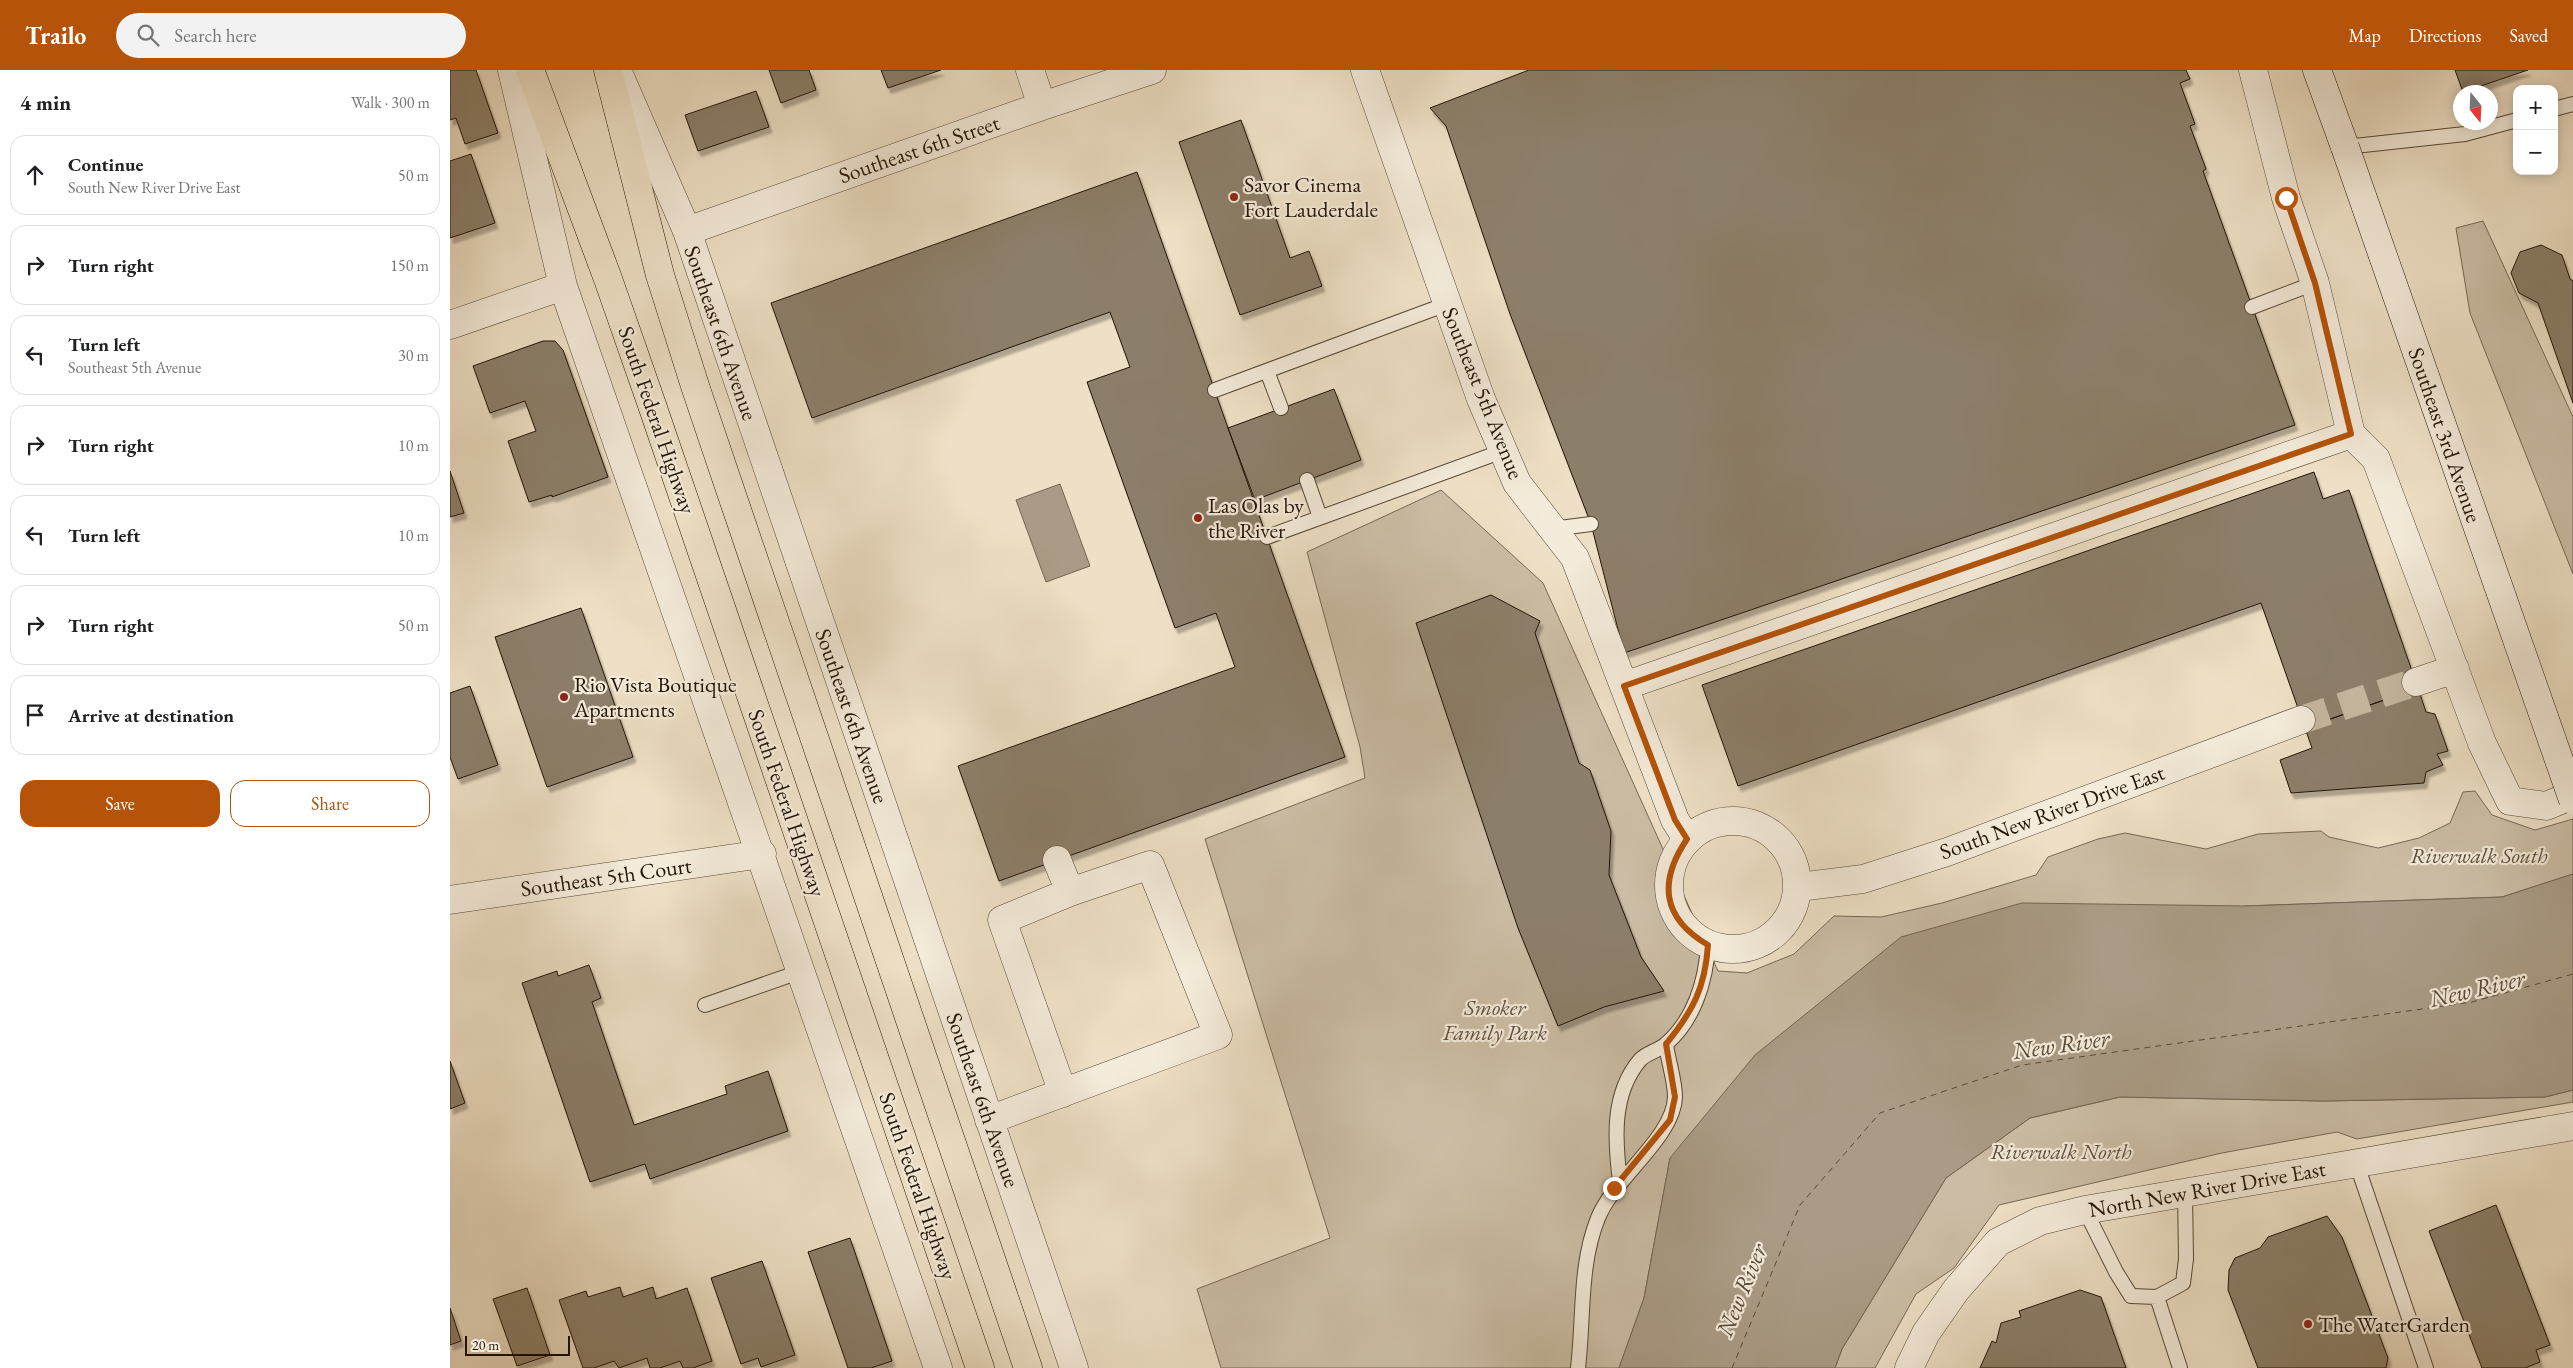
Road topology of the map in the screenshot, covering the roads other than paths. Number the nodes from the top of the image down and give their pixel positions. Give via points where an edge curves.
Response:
1 (512, 70) edge
2 (530, 70) edge
3 (608, 70) edge
4 (617, 70) edge
5 (1030, 70) edge
6 (1152, 70) edge
7 (1366, 70) edge
8 (2253, 70) edge
9 (2317, 70) edge
10 (2573, 104) edge
11 (1042, 106) junction
12 (2558, 108) edge
13 (2513, 121) edge
14 (2345, 147) junction
15 (686, 230) junction
16 (2315, 283) junction
17 (562, 286) junction
18 (1447, 304) junction
19 (2252, 307) dead end
20 (450, 325) edge
21 (1268, 371) junction
22 (1215, 390) dead end
23 (1281, 408) dead end
24 (2351, 434) junction
25 (1503, 451) junction
26 (1307, 480) dead end
27 (1320, 517) junction
28 (1591, 524) dead end
29 (1552, 529) junction
30 (1267, 537) dead end
31 (2456, 669) junction
32 (2416, 682) tunnel mouth
33 (1624, 686) junction
34 (2301, 720) tunnel mouth
35 (2573, 795) edge
36 (2573, 800) edge
37 (1687, 839) junction
38 (762, 854) junction
39 (1057, 860) dead end
40 (1798, 887) junction
41 (1070, 892) junction
42 (450, 900) edge
43 (1708, 945) junction
44 (802, 971) junction
45 (705, 1005) dead end
46 (1666, 1044) junction
47 (1062, 1093) junction
48 (989, 1120) junction
49 (2573, 1126) edge
50 (2356, 1162) junction
51 (1620, 1182) junction
52 (2185, 1192) junction
53 (2085, 1210) junction
54 (2157, 1297) junction
55 (938, 1368) edge
56 (980, 1368) edge
57 (1028, 1368) edge
58 (1074, 1368) edge
59 (1578, 1368) edge
60 (1909, 1368) edge
61 (2180, 1368) edge
62 (2426, 1368) edge

1 - 17 street
2 - 56 main road, South Federal Highway via 655,414
3 - 57 main road, South Federal Highway via 660,275 693,380
4 - 15 street, Southeast 6th Avenue
5 - 11 street
6 - 11 street, Southeast 6th Street
7 - 18 street, Southeast 5th Avenue
8 - 16 street via 2286,198
9 - 14 street, Southeast 3rd Avenue
10 - 12 lane
11 - 15 street, Southeast 6th Street
13 - 14 lane via 2465,134
14 - 36 street, Southeast 3rd Avenue, bridge
15 - 48 street, Southeast 6th Avenue
16 - 19 lane
16 - 24 street
17 - 20 street
17 - 38 street
18 - 21 lane
18 - 25 street, Southeast 5th Avenue
21 - 22 lane
21 - 23 lane
24 - 31 street via 2376,458
24 - 33 street
25 - 27 lane
25 - 29 street, Southeast 5th Avenue via 1517,483
26 - 27 lane
27 - 30 lane
28 - 29 lane
29 - 33 street, Southeast 5th Avenue via 1575,558
31 - 32 street
31 - 35 street via 2482,743 2510,801 2546,806
33 - 37 street, Southeast 5th Avenue via 1675,820
34 - 40 street, South New River Drive East via 1947,852 1862,879
37 - 40 street via 1705,827 1727,820 1749,822 1770,831 1786,847 1796,867
37 - 43 street via 1674,858 1668,880 1670,902 1678,921
38 - 42 street, Southeast 5th Court
38 - 44 street
39 - 41 street
40 - 43 street via 1794,908 1784,925 1769,939 1750,947 1730,950
41 - 47 street via 1002,920
41 - 47 street via 1150,865 1218,1035
43 - 46 lane via 1702,988 1686,1019
44 - 45 lane
44 - 55 street
46 - 51 lane via 1675,1097 1670,1120
46 - 51 lane via 1640,1059 1618,1103
47 - 48 street
48 - 58 street, Southeast 6th Avenue
49 - 50 street, North New River Drive East
50 - 52 street, North New River Drive East
50 - 62 lane
51 - 59 lane via 1598,1217 1586,1256
52 - 53 street, North New River Drive East
52 - 54 lane via 2186,1259 2182,1283
53 - 54 lane via 2131,1296
53 - 60 street, North New River Drive East via 2040,1222 1998,1242 1956,1290 1926,1333
54 - 61 lane

